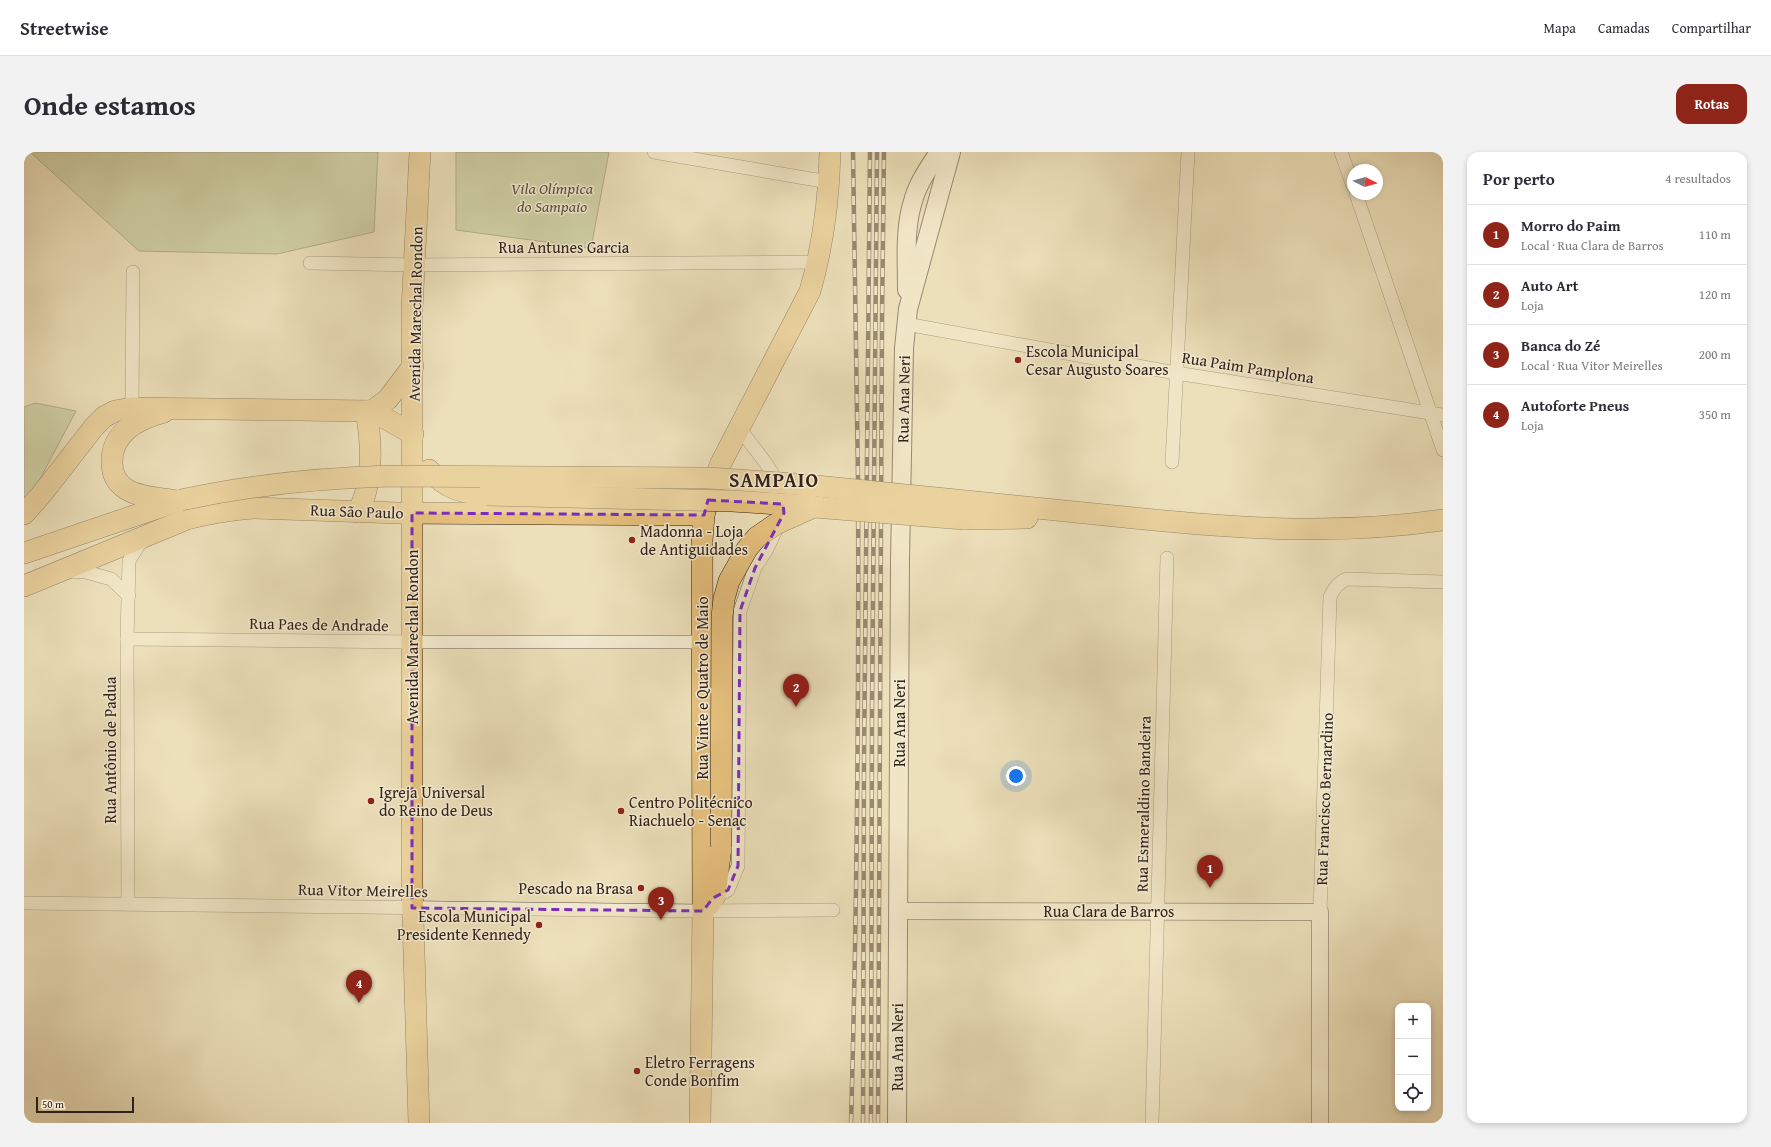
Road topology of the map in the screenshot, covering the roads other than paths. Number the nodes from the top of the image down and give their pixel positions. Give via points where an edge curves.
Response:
1 (420, 152) edge
2 (654, 152) edge
3 (830, 152) edge
4 (939, 152) edge
5 (951, 152) edge
6 (1188, 152) edge
7 (1341, 152) edge
8 (1347, 169) edge
9 (828, 182) junction
10 (1358, 200) edge
11 (818, 262) junction
12 (310, 263) dead end
13 (415, 265) junction
14 (133, 272) dead end
15 (907, 316) junction
16 (413, 366) junction
17 (1176, 373) junction
18 (132, 408) junction
19 (182, 408) junction
20 (369, 411) junction
21 (1429, 413) junction
22 (1443, 415) edge
23 (739, 428) junction
24 (413, 439) junction
25 (1443, 450) edge
26 (1172, 462) dead end
27 (179, 501) junction
28 (814, 507) junction
29 (965, 510) junction
30 (358, 512) junction
31 (412, 513) junction
32 (24, 514) edge
33 (704, 515) junction
34 (1443, 520) edge
35 (154, 531) junction
36 (62, 539) junction
37 (24, 553) edge
38 (1167, 558) dead end
39 (24, 563) edge
40 (62, 571) junction
41 (1443, 582) edge
42 (24, 586) edge
43 (129, 596) junction
44 (127, 639) junction
45 (413, 642) junction
46 (702, 642) junction
47 (24, 903) edge
48 (128, 904) junction
49 (708, 904) junction
50 (412, 908) junction
51 (833, 910) dead end
52 (898, 910) junction
53 (1158, 912) junction
54 (1320, 912) junction
55 (420, 1123) edge
56 (700, 1123) edge
57 (897, 1123) edge
58 (1152, 1123) edge
59 (1320, 1123) edge

1 - 13 main road, Avenida Marechal Rondon
2 - 9 street
3 - 9 main road, Rua Vinte e Quatro de Maio
4 - 15 main road via 919,185 909,216 906,238
5 - 15 main road
6 - 17 street
7 - 8 street
9 - 11 main road, Rua Vinte e Quatro de Maio
10 - 21 street
11 - 13 street, Rua Antunes Garcia
11 - 23 main road, Rua Vinte e Quatro de Maio via 810,291
12 - 13 street, Rua Antunes Garcia
13 - 16 main road, Avenida Marechal Rondon via 412,309
14 - 18 street
15 - 17 street, Rua Paim Pamplona
15 - 52 main road, Rua Ana Neri via 903,373 900,552
16 - 20 main road via 388,399
16 - 24 main road, Avenida Marechal Rondon
17 - 21 street, Rua Paim Pamplona
17 - 26 street
18 - 19 main road
18 - 32 main road via 115,411 94,426
19 - 20 main road
19 - 27 main road via 152,416 131,426 118,439 112,452 112,468 117,481 127,489 144,495
20 - 24 main road
20 - 30 main road via 370,471 364,500
21 - 22 street, Rua Paim Pamplona
21 - 25 street
23 - 33 main road, Rua Vinte e Quatro de Maio via 723,460
23 - 49 street via 782,489 784,513 755,568 740,611 738,866 728,890
24 - 28 main road, bridge via 421,461 440,481 464,493 732,501
24 - 31 main road, Avenida Marechal Rondon
27 - 29 main road, bridge via 284,482 344,477 717,478 796,484
27 - 36 main road
28 - 29 main road, bridge
28 - 49 main road, bridge via 789,517 757,537 737,564 729,581 722,617 721,846
29 - 34 main road via 1025,518 1076,512 1286,530 1373,528
30 - 31 main road, Rua São Paulo
30 - 35 main road, Rua São Paulo via 252,508 228,510 211,512
31 - 33 main road, Rua São Paulo
31 - 45 main road, Avenida Marechal Rondon
33 - 46 main road, Rua Vinte e Quatro de Maio
35 - 40 main road, Rua São Paulo
35 - 43 street, Rua Antônio de Padua via 138,546 129,561
36 - 37 main road
36 - 39 main road
38 - 53 street, Rua Esmeraldino Bandeira
40 - 42 main road, Rua São Paulo
40 - 43 street via 86,572 112,579
41 - 54 street, Rua Francisco Bernardino via 1347,579 1334,588 1330,597
43 - 44 street, Rua Antônio de Padua
44 - 45 street, Rua Paes de Andrade
44 - 48 street, Rua Antônio de Padua
45 - 46 street, Rua Paes de Andrade
45 - 50 main road, Avenida Marechal Rondon
46 - 49 main road, Rua Vinte e Quatro de Maio
47 - 48 street, Rua Vitor Meirelles
48 - 50 street, Rua Vitor Meirelles
49 - 50 street, Rua Vitor Meirelles
49 - 51 street, Rua Vitor Meirelles
49 - 56 main road, Rua Vinte e Quatro de Maio
50 - 55 main road, Avenida Marechal Rondon
52 - 53 street, Rua Clara de Barros
52 - 57 main road, Rua Ana Neri
53 - 54 street, Rua Clara de Barros
53 - 58 street, Rua Esmeraldino Bandeira
54 - 59 street, Rua Francisco Bernardino

